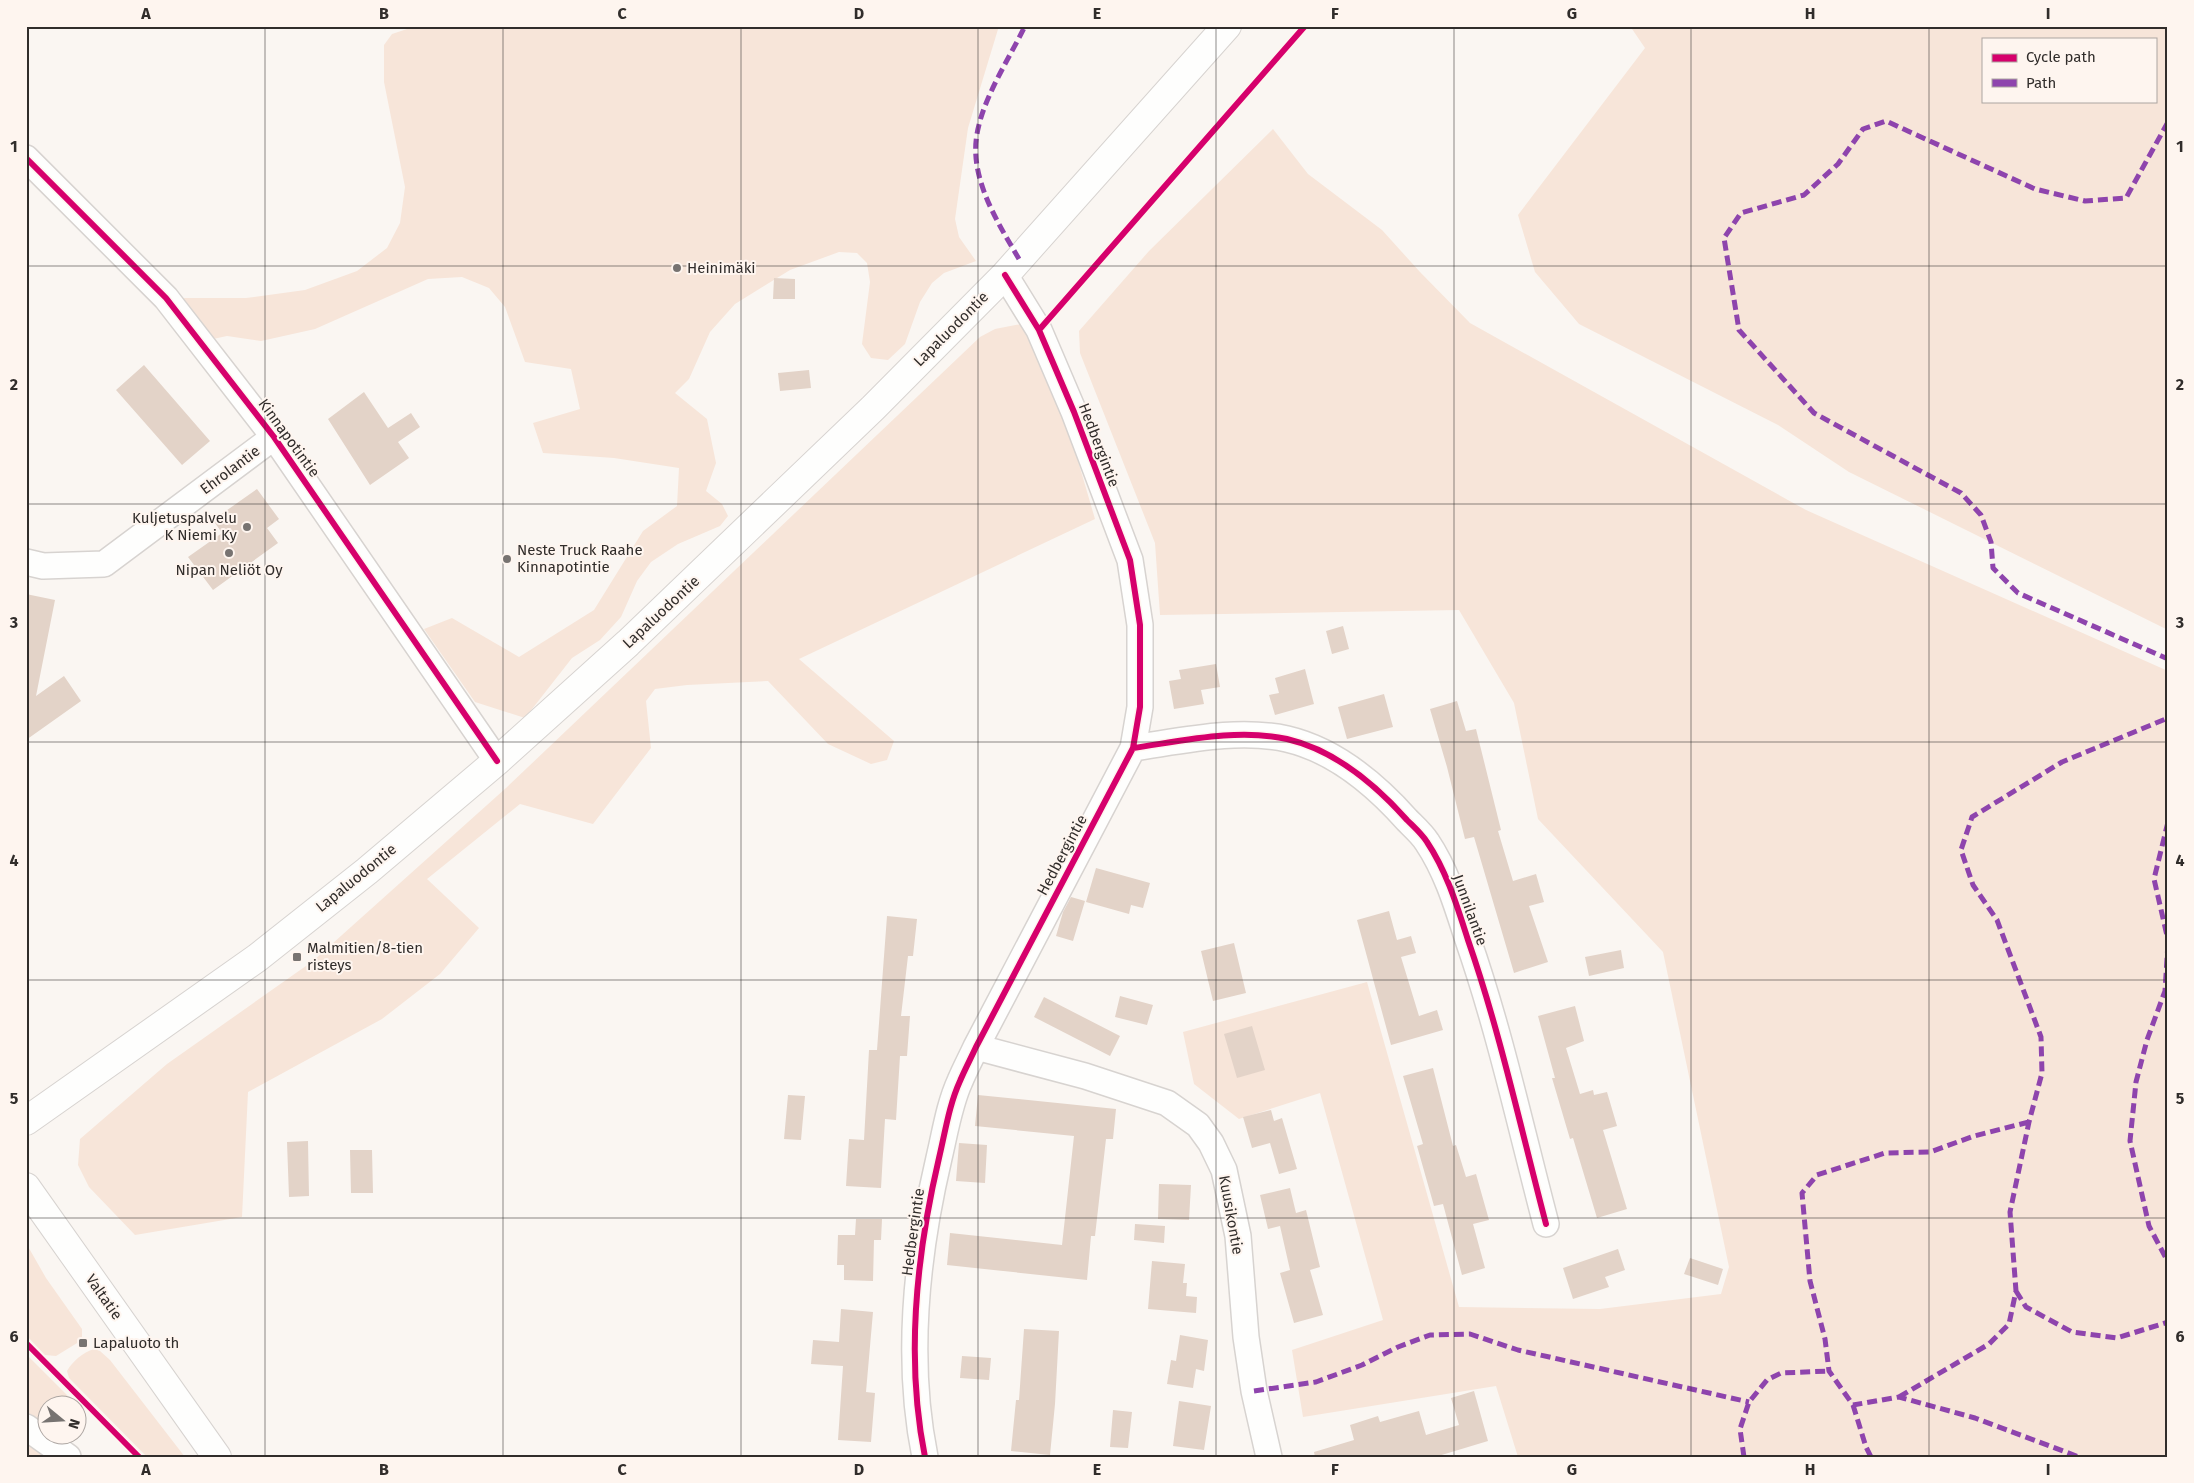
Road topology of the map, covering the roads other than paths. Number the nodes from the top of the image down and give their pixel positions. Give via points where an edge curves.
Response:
1 (1227, 26) edge
2 (26, 158) edge
3 (1005, 275) junction
4 (274, 437) junction
5 (26, 562) edge
6 (1133, 748) junction
7 (497, 761) junction
8 (976, 1047) junction
9 (26, 1120) edge
10 (26, 1186) edge
11 (1546, 1224) dead end
12 (26, 1427) edge
13 (68, 1457) edge
14 (217, 1457) edge
15 (925, 1457) edge
16 (1269, 1457) edge

1 - 3 main road, Lapaluodontie
2 - 4 street, Kinnapotintie via 166,298
3 - 6 street, Hedbergintie via 1039,330 1130,560 1140,625 1140,707
3 - 7 main road, Lapaluodontie via 801,479 628,643
4 - 5 street, Ehrolantie via 104,564 43,566
4 - 7 street, Kinnapotintie
6 - 8 street, Hedbergintie
6 - 11 street, Junnilantie via 1246,734 1285,739 1308,746 1339,761 1368,782 1427,841 1447,880 1480,975
7 - 9 main road, Lapaluodontie via 257,958
8 - 15 street, Hedbergintie via 950,1110 927,1208 914,1320 915,1381
8 - 16 street, Kuusikontie via 1084,1076 1167,1103 1198,1125 1212,1143 1224,1170 1238,1236 1246,1337
10 - 14 main road, Valtatie
12 - 13 street

